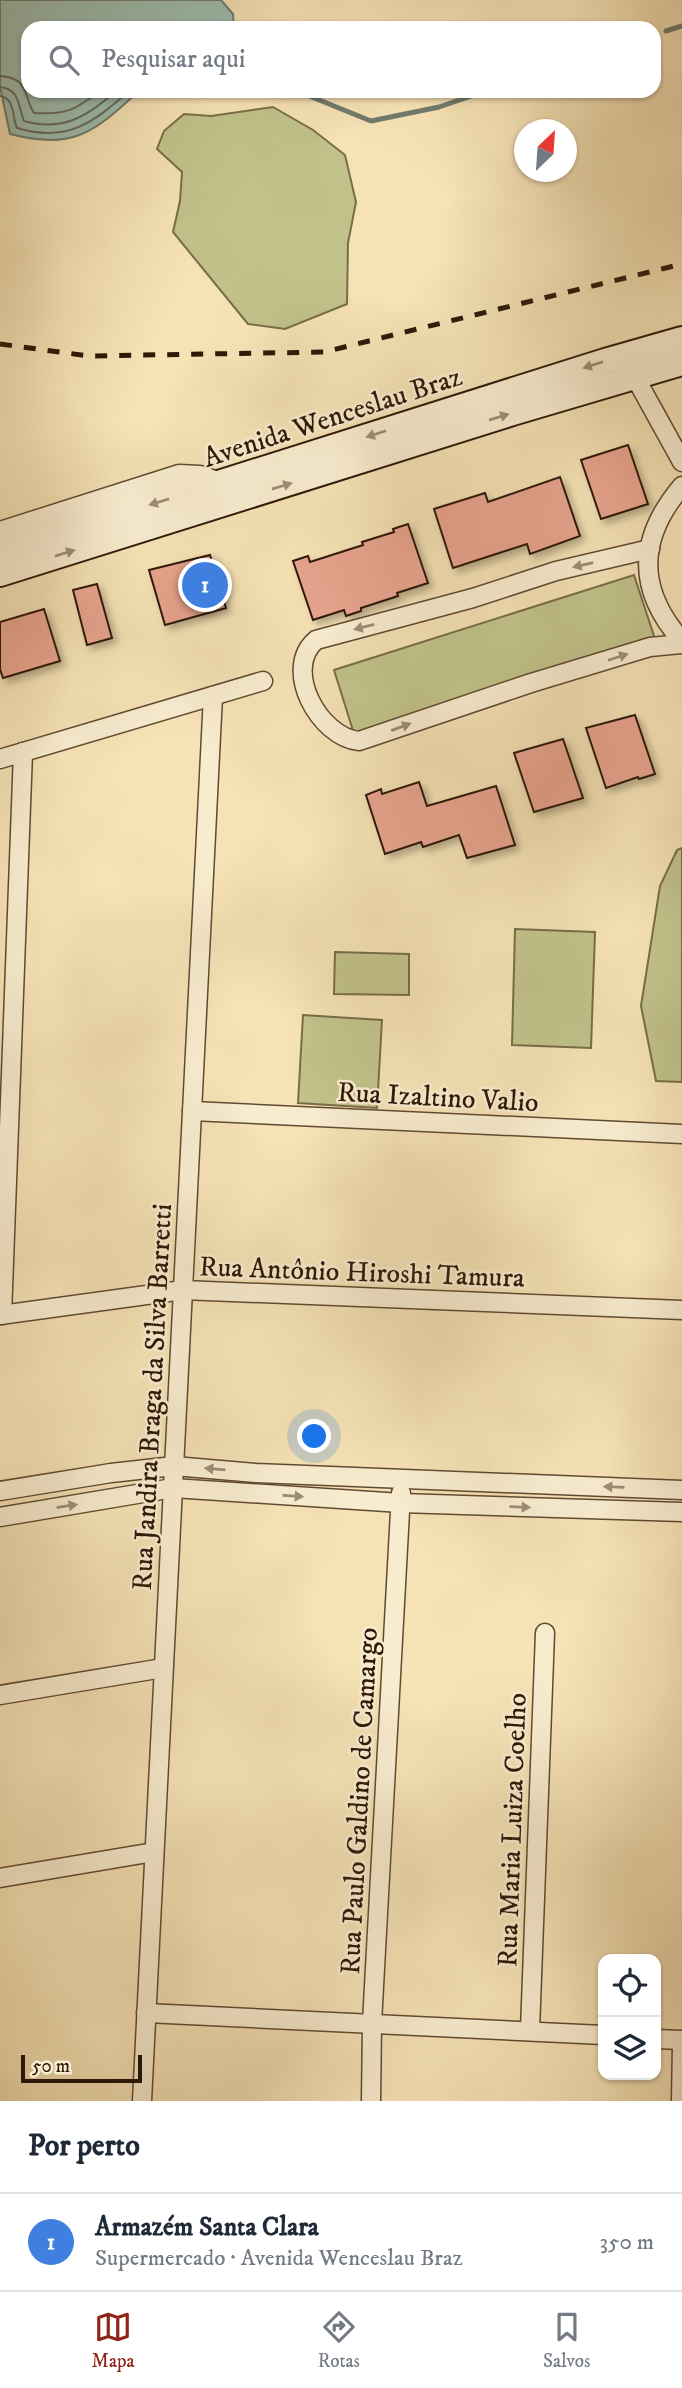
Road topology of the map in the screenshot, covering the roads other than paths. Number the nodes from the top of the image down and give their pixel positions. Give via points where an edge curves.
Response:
1 (682, 339) edge
2 (623, 355) junction
3 (682, 363) edge
4 (635, 378) junction
5 (329, 460) junction
6 (682, 462) edge
7 (222, 482) junction
8 (682, 486) edge
9 (0, 531) edge
10 (650, 550) junction
11 (0, 552) edge
12 (0, 574) edge
13 (682, 643) edge
14 (262, 681) dead end
15 (213, 696) junction
16 (23, 752) junction
17 (0, 758) edge
18 (192, 1111) junction
19 (682, 1133) edge
20 (183, 1290) junction
21 (682, 1310) edge
22 (1, 1315) edge
23 (174, 1466) junction
24 (402, 1479) junction
25 (173, 1488) junction
26 (682, 1490) edge
27 (0, 1491) edge
28 (401, 1503) junction
29 (682, 1511) edge
30 (0, 1517) edge
31 (545, 1633) dead end
32 (163, 1668) junction
33 (0, 1695) edge
34 (154, 1852) junction
35 (0, 1878) edge
36 (146, 2013) junction
37 (372, 2023) junction
38 (530, 2030) junction
39 (598, 2035) edge
40 (661, 2040) edge
41 (682, 2042) edge
42 (142, 2101) edge
43 (371, 2101) edge
44 (681, 2101) edge

1 - 2 street, Avenida Wenceslau Braz
2 - 4 street
2 -> 5 street, Avenida Wenceslau Braz
3 - 4 street, Avenida Wenceslau Braz
5 -> 4 street, Avenida Wenceslau Braz
4 - 6 street
5 - 7 street, Avenida Wenceslau Braz
12 -> 5 street, Avenida Wenceslau Braz
7 - 9 street via 179,474
7 -> 11 street, Avenida Wenceslau Braz
8 - 10 street via 663,509
10 - 13 street via 652,595
10 -> 13 street via 556,571 316,640 303,659 308,693 329,728 359,741 650,647
14 - 15 street
15 - 16 street
15 - 18 street, Rua Jandira Braga da Silva Barretti
16 - 17 street
16 - 22 street
18 - 19 street, Rua Izaltino Valio
18 - 20 street, Rua Jandira Braga da Silva Barretti
20 - 21 street, Rua Antônio Hiroshi Tamura
20 - 22 street, Rua Antônio Hiroshi Tamura
20 - 23 street, Rua Jandira Braga da Silva Barretti
24 -> 23 street
23 - 25 street, Rua Jandira Braga da Silva Barretti
23 - 27 street
26 -> 24 street
24 - 28 street, Rua Paulo Galdino de Camargo
25 -> 28 street
30 -> 25 street
25 - 32 street, Rua Jandira Braga da Silva Barretti
28 -> 29 street
28 - 37 street, Rua Paulo Galdino de Camargo
31 - 38 street, Rua Maria Luiza Coelho
32 - 33 street
32 - 34 street, Rua Jandira Braga da Silva Barretti
34 - 35 street
34 - 36 street, Rua Jandira Braga da Silva Barretti
36 - 37 street
36 - 42 street, Rua Jandira Braga da Silva Barretti
37 - 38 street
37 - 43 street, Rua Paulo Galdino de Camargo
38 - 39 street
40 - 41 street
41 - 44 street

